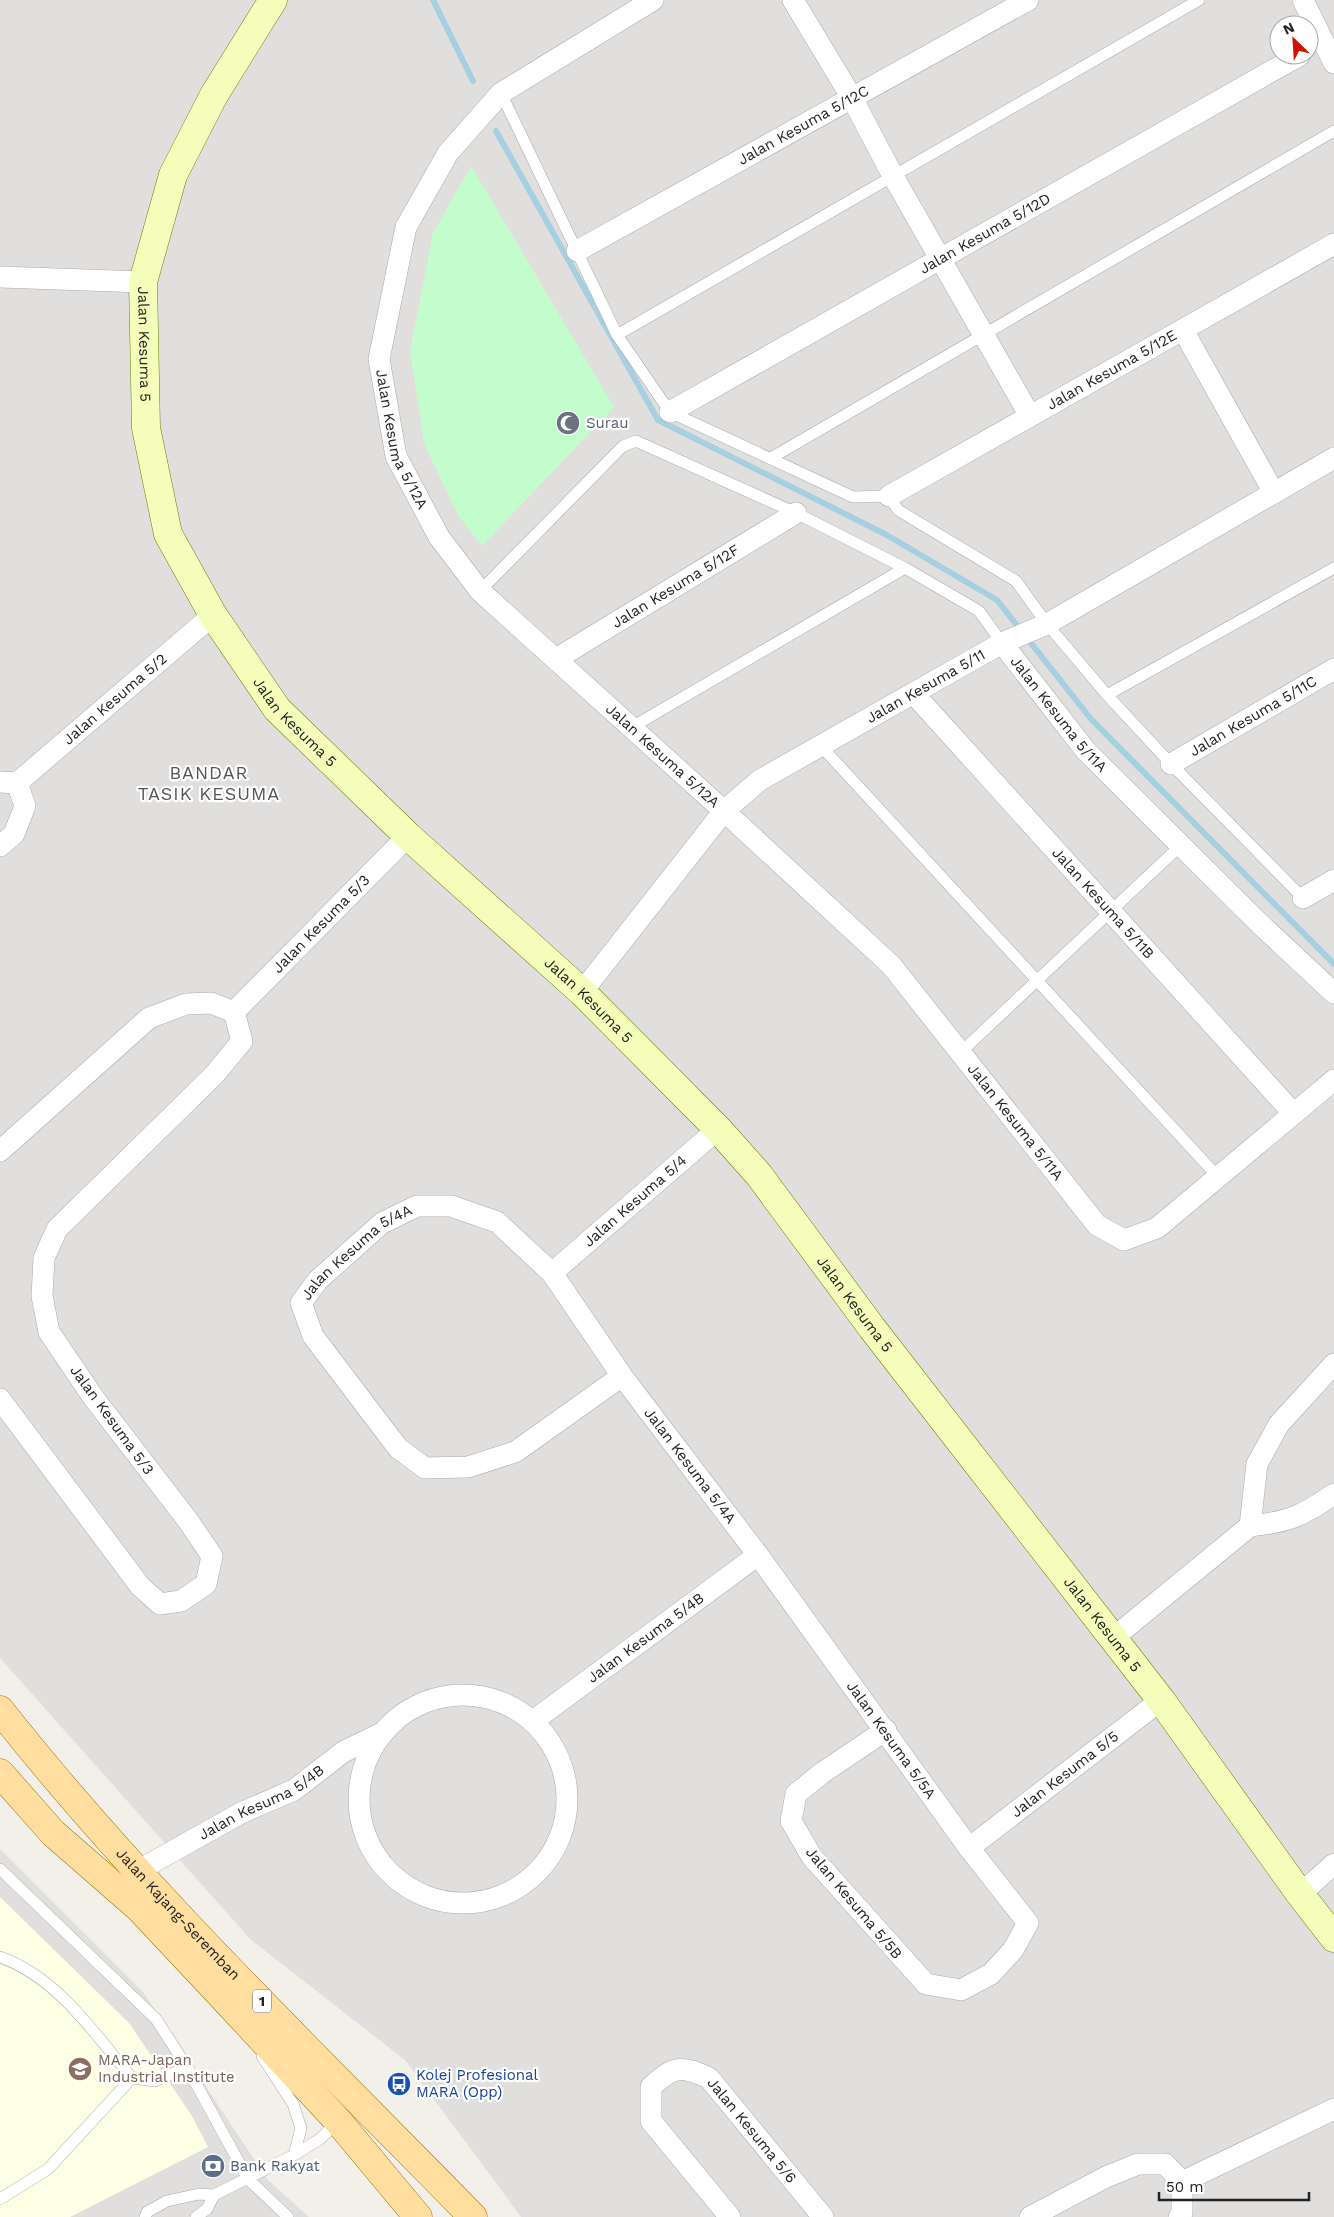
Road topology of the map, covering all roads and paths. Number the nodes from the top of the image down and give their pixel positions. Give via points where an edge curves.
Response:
1 (273, 0) edge
2 (653, 0) edge
3 (793, 0) edge
4 (1028, 0) edge
5 (1200, 0) edge
6 (1303, 0) edge
7 (1307, 15) edge
8 (1319, 49) edge
9 (1334, 63) edge
10 (1282, 65) edge
11 (501, 93) junction
12 (852, 98) junction
13 (1334, 131) edge
14 (893, 176) junction
15 (1334, 244) edge
16 (577, 251) junction
17 (941, 258) junction
18 (0, 277) edge
19 (143, 282) junction
20 (1183, 330) junction
21 (984, 334) junction
22 (617, 335) junction
23 (670, 412) junction
24 (1030, 416) junction
25 (771, 458) junction
26 (1334, 458) edge
27 (1274, 492) junction
28 (889, 496) junction
29 (796, 513) junction
30 (905, 568) junction
31 (1334, 568) edge
32 (480, 591) junction
33 (213, 614) junction
34 (1024, 633) junction
35 (556, 660) junction
36 (1334, 669) edge
37 (914, 694) junction
38 (1107, 695) junction
39 (632, 728) junction
40 (821, 746) junction
41 (1171, 764) junction
42 (9, 782) edge
43 (724, 811) junction
44 (408, 836) junction
45 (0, 846) edge
46 (1180, 846) junction
47 (1334, 880) edge
48 (1303, 898) joint
49 (1111, 912) junction
50 (1037, 980) junction
51 (582, 992) junction
52 (1334, 993) edge
53 (234, 1012) junction
54 (961, 1052) junction
55 (1334, 1080) edge
56 (1293, 1113) junction
57 (718, 1129) junction
58 (0, 1151) edge
59 (1219, 1178) junction
60 (552, 1273) junction
61 (1334, 1364) edge
62 (622, 1376) junction
63 (0, 1399) edge
64 (1334, 1494) edge
65 (1250, 1526) junction
66 (758, 1555) junction
67 (1112, 1639) junction
68 (1161, 1700) junction
69 (0, 1710) edge
70 (533, 1721) junction
71 (886, 1730) junction
72 (382, 1733) junction
73 (0, 1737) edge
74 (0, 1773) edge
75 (56, 1781) junction
76 (0, 1796) edge
77 (969, 1848) junction
78 (1334, 1864) edge
79 (0, 1869) edge
80 (138, 1870) junction
81 (1300, 1894) junction
82 (139, 1908) junction
83 (1028, 1923) joint
84 (1334, 1938) edge
85 (0, 1957) edge
86 (231, 2006) junction
87 (187, 2066) junction
88 (132, 2078) junction
89 (1334, 2109) edge
90 (338, 2121) junction
91 (294, 2155) junction
92 (248, 2178) junction
93 (1182, 2182) junction
94 (214, 2195) junction
95 (0, 2199) edge
96 (144, 2217) edge
97 (196, 2217) edge
98 (288, 2217) edge
99 (418, 2217) edge
100 (473, 2217) edge
101 (730, 2217) edge
102 (823, 2217) edge
103 (1030, 2217) edge
104 (1179, 2217) edge

1 - 19 street, Jalan Kesuma 5 via 214,94 173,174
2 - 11 street, Jalan Kesuma 5/12A
3 - 12 street
4 - 12 street, Jalan Kesuma 5/12C
5 - 14 lane
6 - 7 street
8 - 9 street
10 - 17 street, Jalan Kesuma 5/12D
11 - 16 lane
11 - 32 street, Jalan Kesuma 5/12A via 448,153 406,227 379,359 396,456 440,537
12 - 14 street
12 - 16 street, Jalan Kesuma 5/12C
13 - 21 lane
14 - 17 street
14 - 22 lane
15 - 20 street, Jalan Kesuma 5/12E
16 - 22 lane
17 - 21 street
17 - 23 street, Jalan Kesuma 5/12D
18 - 19 street
19 - 33 street, Jalan Kesuma 5 via 146,428 168,534
20 - 24 street, Jalan Kesuma 5/12E
20 - 27 street
21 - 24 street
21 - 25 lane
22 - 23 lane
23 - 25 lane
24 - 28 street, Jalan Kesuma 5/12E
25 - 28 lane via 854,497
26 - 27 street, Jalan Kesuma 5/11
27 - 34 street, Jalan Kesuma 5/11
28 - 34 lane via 898,510 1016,581
29 - 30 lane
29 - 32 lane via 636,441 623,446
29 - 35 street, Jalan Kesuma 5/12F
30 - 34 lane
30 - 39 lane
31 - 38 lane
32 - 35 street, Jalan Kesuma 5/12A
33 - 42 street, Jalan Kesuma 5/2
33 - 44 street, Jalan Kesuma 5 via 277,709
34 - 37 street, Jalan Kesuma 5/11
34 - 38 lane
34 - 46 street, Jalan Kesuma 5/11A via 1086,751
35 - 39 street, Jalan Kesuma 5/12A
36 - 41 street, Jalan Kesuma 5/11C
37 - 40 street, Jalan Kesuma 5/11
37 - 49 street, Jalan Kesuma 5/11B
38 - 41 lane
39 - 43 street, Jalan Kesuma 5/12A
40 - 43 street, Jalan Kesuma 5/11 via 760,780
40 - 50 lane
41 - 48 lane
42 - 45 street, Jalan Kesuma 5/2 via 25,806 14,834
43 - 51 street, Jalan Kesuma 5/11
43 - 54 street, Jalan Kesuma 5/11A via 891,965
44 - 51 street, Jalan Kesuma 5
44 - 53 street, Jalan Kesuma 5/3
46 - 49 lane
46 - 52 street, Jalan Kesuma 5/11A
47 - 48 street
49 - 50 lane
49 - 56 street, Jalan Kesuma 5/11B
50 - 54 lane
50 - 59 lane
51 - 57 street, Jalan Kesuma 5
53 - 58 street via 211,1003 186,1004 149,1018
53 - 63 street, Jalan Kesuma 5/3 via 242,1041 215,1074 57,1229 44,1258 42,1296 49,1332 93,1397 212,1556 206,1584 181,1601 160,1604 140,1586
54 - 59 street, Jalan Kesuma 5/11A via 1097,1224 1124,1240 1157,1228
55 - 56 street, Jalan Kesuma 5/11A
56 - 59 street, Jalan Kesuma 5/11A
57 - 60 street, Jalan Kesuma 5/4
57 - 67 street, Jalan Kesuma 5 via 759,1175 872,1328
60 - 62 street, Jalan Kesuma 5/4A
60 - 62 street, Jalan Kesuma 5/4A via 497,1222 452,1206 417,1206 382,1223 318,1280 301,1303 313,1336 398,1448 424,1468 468,1466 514,1452
61 - 65 street via 1280,1424 1257,1464
62 - 66 street, Jalan Kesuma 5/4A
64 - 65 street via 1307,1513 1276,1524
65 - 67 street
66 - 70 street, Jalan Kesuma 5/4B
66 - 71 street, Jalan Kesuma 5/5A
67 - 68 street, Jalan Kesuma 5
68 - 77 street, Jalan Kesuma 5/5
68 - 81 street, Jalan Kesuma 5
69 - 75 main road, Jalan Kajang-Seremban / 1
70 - 72 street, Jalan Kesuma 5/4B via 504,1703 472,1695 438,1698 407,1711
70 - 72 street, Jalan Kesuma 5/4B via 555,1748 567,1781 567,1817 555,1850 532,1878 502,1897 468,1904 432,1900 400,1884 376,1858 362,1828 358,1795 365,1762
71 - 77 street, Jalan Kesuma 5/5A
71 - 83 street, Jalan Kesuma 5/5B via 796,1794 791,1820 812,1857 926,1984 961,1990 992,1974 1013,1950
72 - 80 street, Jalan Kesuma 5/4B via 342,1752 294,1790 241,1813
73 - 75 main road
74 - 82 main road, Jalan Kajang-Seremban / 1 via 54,1833
75 - 80 main road, Jalan Kajang-Seremban / 1
76 - 82 main road via 52,1852 114,1901
77 - 83 street, Jalan Kesuma 5/5A
78 - 81 street
79 - 87 lane via 156,2019
80 - 100 main road, Jalan Kajang-Seremban / 1
81 - 84 street, Jalan Kesuma 5
82 - 86 main road, Jalan Kajang-Seremban / 1
85 - 88 lane via 16,1963 51,1986
86 - 90 main road, Jalan Kajang-Seremban / 1
86 - 91 lane via 293,2104 301,2128
87 - 88 lane via 155,2081
87 - 92 lane
88 - 95 lane via 48,2169
89 - 93 street
90 - 91 lane via 320,2139
90 - 99 main road, Jalan Kajang-Seremban / 1
91 - 92 lane
92 - 94 lane
92 - 98 lane
93 - 103 street via 1165,2164 1138,2164 1106,2176
93 - 104 street via 1182,2213
94 - 96 lane via 199,2194 167,2201
94 - 97 lane via 207,2209
101 - 102 street, Jalan Kesuma 5/6 via 651,2121 651,2087 667,2072 690,2069 709,2078

